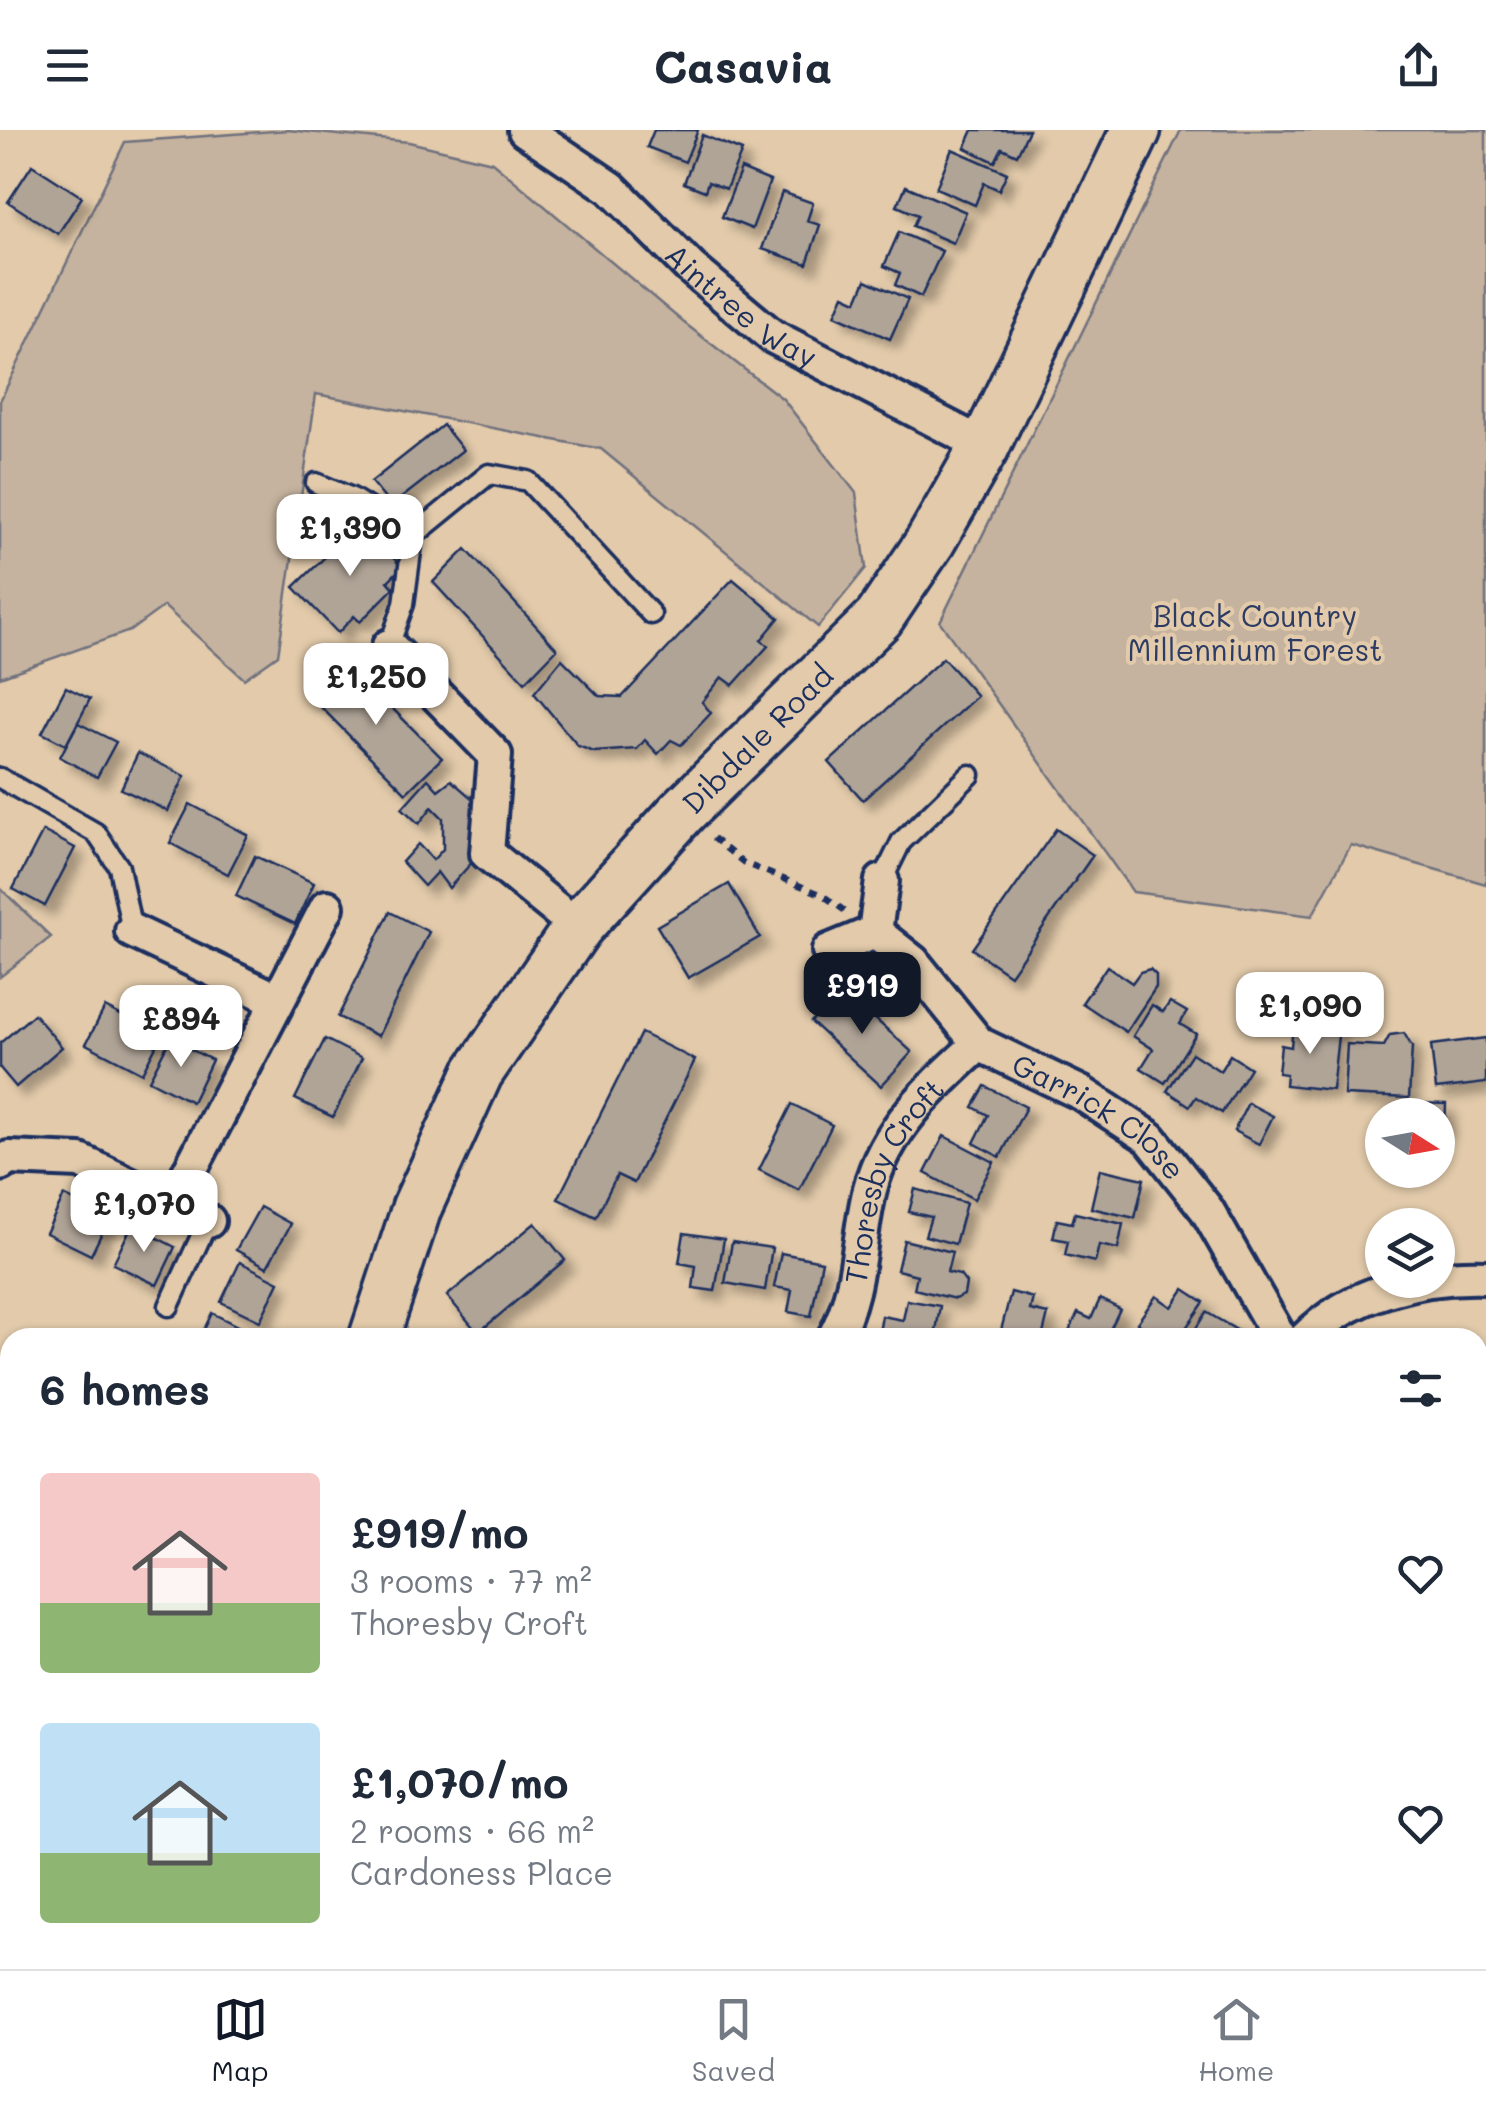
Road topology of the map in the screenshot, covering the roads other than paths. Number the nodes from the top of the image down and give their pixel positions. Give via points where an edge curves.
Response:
1 (525, 130) edge
2 (1136, 130) edge
3 (985, 446) junction
4 (316, 483) dead end
5 (413, 536) junction
6 (651, 614) dead end
7 (389, 646) joint
8 (970, 775) dead end
9 (0, 778) edge
10 (882, 881) joint
11 (327, 907) dead end
12 (578, 928) junction
13 (132, 931) joint
14 (875, 932) junction
15 (828, 951) dead end
16 (278, 1000) junction
17 (979, 1044) junction
18 (0, 1164) edge
19 (173, 1203) junction
20 (208, 1221) joint
21 (1486, 1277) edge
22 (169, 1306) dead end
23 (377, 1328) edge
24 (840, 1328) edge
25 (1274, 1328) edge
26 (1315, 1328) edge

1 - 3 street, Aintree Way via 611,188 772,336
2 - 3 street, Dibdale Road
3 - 12 street, Dibdale Road via 879,618 682,812
4 - 5 lane
5 - 6 lane via 489,474 528,482
5 - 7 lane via 404,604
7 - 12 street via 495,755 487,853
8 - 10 lane via 901,842
9 - 13 lane via 96,833 118,867
10 - 14 street
11 - 16 street
12 - 23 street, Dibdale Road via 478,1073 417,1207
13 - 16 street
14 - 15 street
14 - 17 street, Garrick Close via 913,962
16 - 19 street
17 - 24 street, Thoresby Croft via 922,1095 894,1135 870,1187 850,1310
17 - 25 street, Garrick Close via 1081,1092 1150,1138 1207,1210
18 - 19 street via 10,1158 80,1160
19 - 20 street
20 - 22 lane
21 - 26 street via 1380,1292 1330,1312

